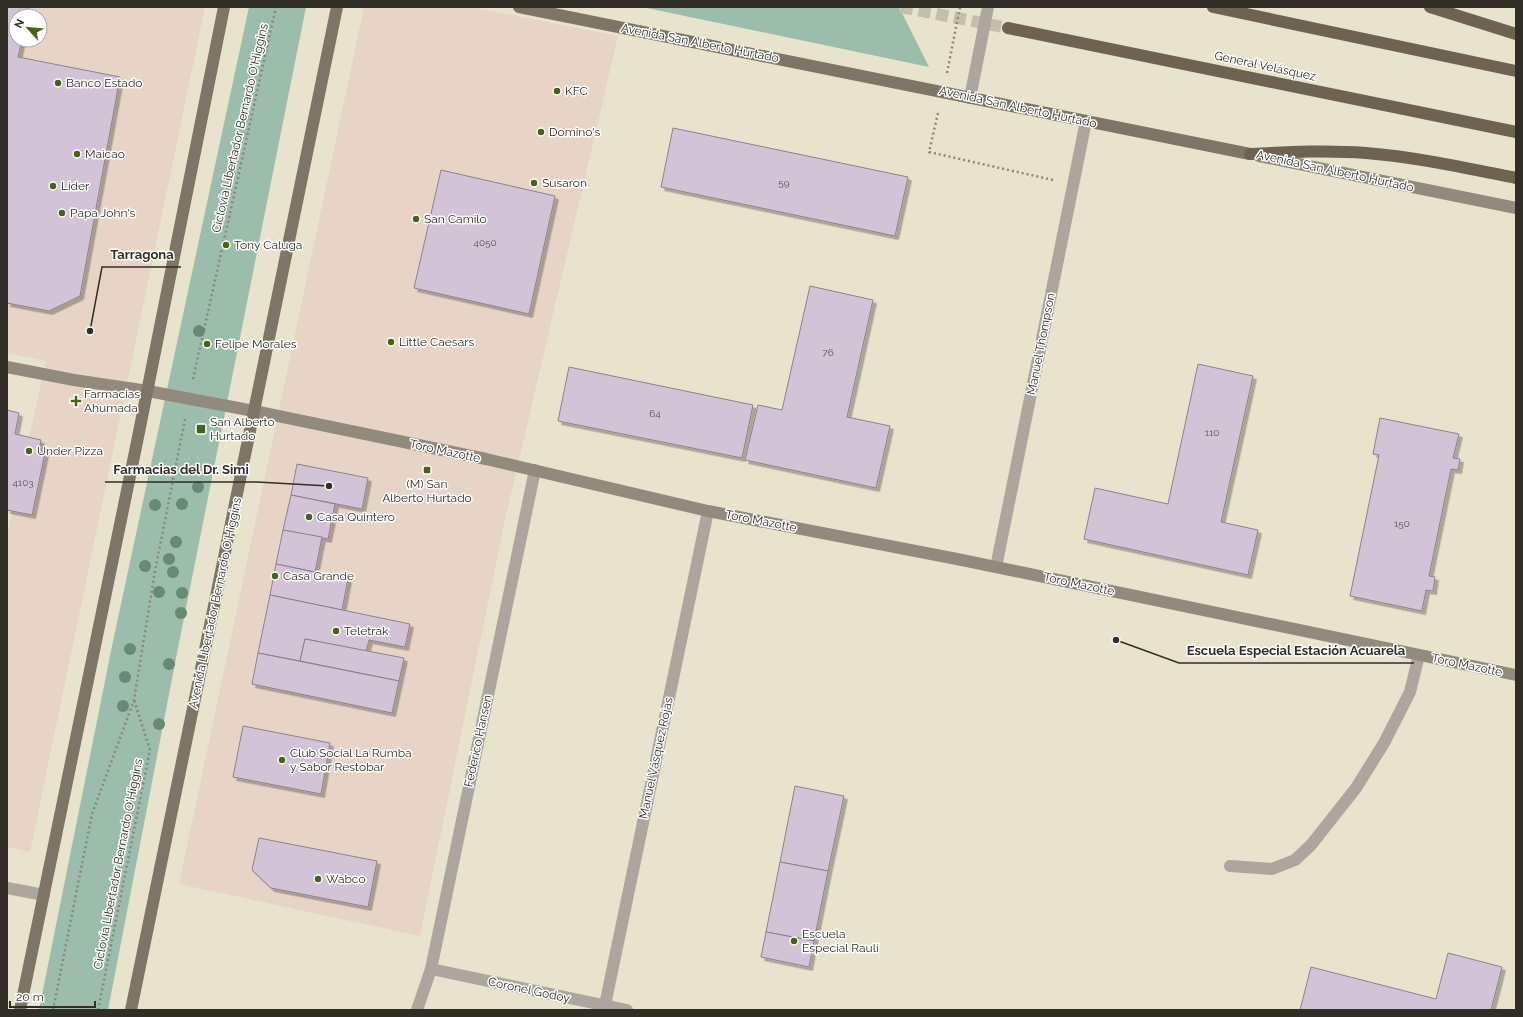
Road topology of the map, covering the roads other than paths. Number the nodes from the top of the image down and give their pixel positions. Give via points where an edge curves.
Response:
1 (224, 7) edge
2 (337, 7) edge
3 (519, 7) edge
4 (988, 7) edge
5 (1213, 7) edge
6 (1430, 7) edge
7 (1008, 28) tunnel mouth
8 (1516, 34) edge
9 (1516, 72) edge
10 (970, 98) junction
11 (1086, 121) junction
12 (1516, 132) edge
13 (1250, 154) junction
14 (1516, 178) edge
15 (1516, 208) edge
16 (7, 367) edge
17 (148, 390) junction
18 (254, 411) junction
19 (535, 470) junction
20 (708, 511) junction
21 (996, 567) junction
22 (1419, 655) junction
23 (1516, 675) edge
24 (1230, 866) dead end
25 (7, 888) edge
26 (44, 895) junction
27 (431, 969) junction
28 (605, 1005) junction
29 (20, 1010) edge
30 (131, 1010) edge
31 (417, 1010) edge
32 (627, 1010) edge

1 - 17 main road
2 - 18 main road, Avenida Libertador Bernardo O'Higgins
3 - 10 main road, Avenida San Alberto Hurtado
4 - 10 street
5 - 9 highway
6 - 8 highway
7 - 12 highway, General Velásquez
10 - 11 main road, Avenida San Alberto Hurtado
11 - 13 main road, Avenida San Alberto Hurtado
11 - 21 street, Manuel Thompson
13 - 14 highway via 1366,153 1434,162
13 - 15 street, Avenida San Alberto Hurtado
16 - 17 street, Toro Mazotte via 74,380
17 - 18 street, Toro Mazotte
17 - 26 main road
18 - 19 street, Toro Mazotte
18 - 30 main road, Avenida Libertador Bernardo O'Higgins
19 - 20 street, Toro Mazotte
19 - 27 street, Federico Hansen
20 - 21 street, Toro Mazotte
20 - 28 street, Manuel Vásquez Rojas
21 - 22 street, Toro Mazotte
22 - 23 street, Toro Mazotte
22 - 24 street via 1410,692 1384,743 1356,788 1311,845 1295,860 1272,870
25 - 26 street
26 - 29 main road
27 - 28 street, Coronel Godoy
27 - 31 street, Federico Hansen
28 - 32 street, Coronel Godoy

